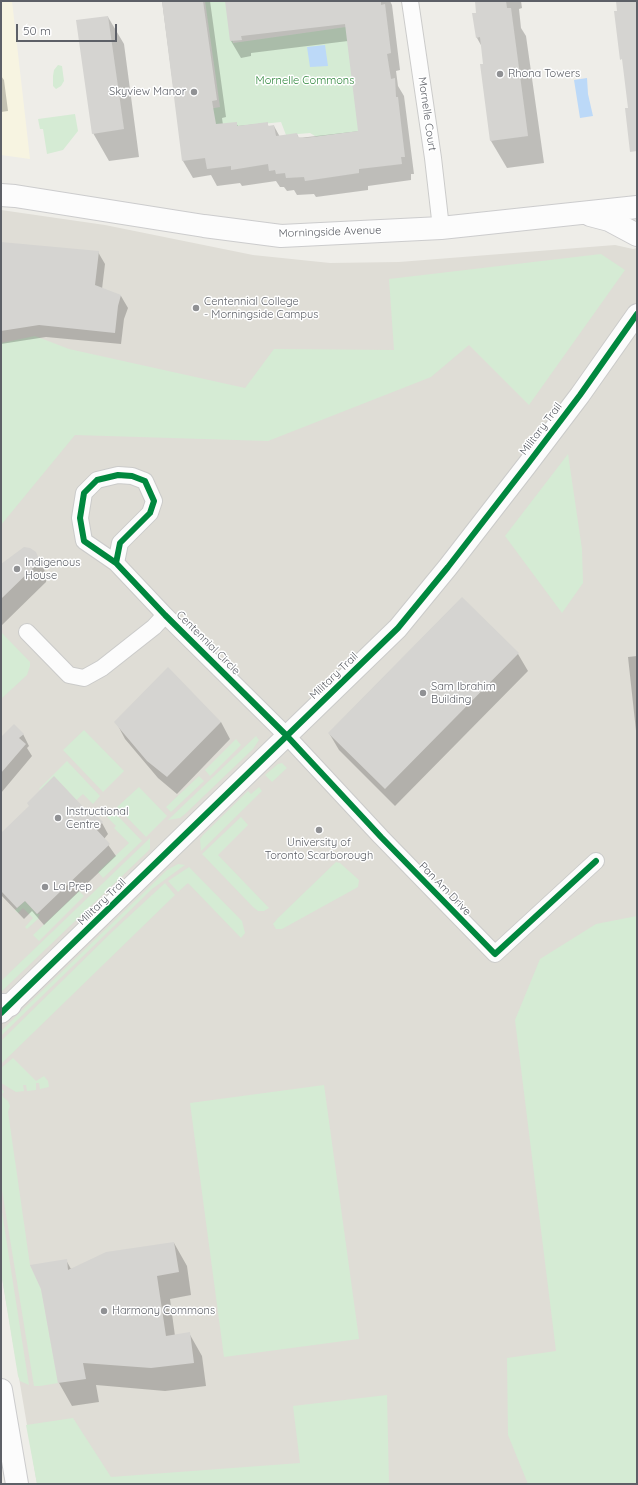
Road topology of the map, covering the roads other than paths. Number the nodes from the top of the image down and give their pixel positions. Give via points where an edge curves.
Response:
1 (410, 1) edge
2 (1, 195) edge
3 (637, 207) edge
4 (583, 213) junction
5 (441, 228) junction
6 (637, 235) edge
7 (637, 314) edge
8 (116, 563) junction
9 (165, 614) junction
10 (27, 632) dead end
11 (287, 736) junction
12 (596, 861) dead end
13 (4, 1008) edge
14 (1, 1390) edge
15 (17, 1484) edge

1 - 5 street, Mornelle Court
2 - 5 main road, Morningside Avenue via 281,236
3 - 4 main road, Morningside Avenue
4 - 5 main road, Morningside Avenue
4 - 6 main road via 609,220
7 - 11 street, Military Trail via 448,568 398,628
8 - 8 street, Centennial Circle via 120,543 150,513 154,501 145,481 132,476 118,475 97,480 84,493 82,499 80,518 84,541
8 - 9 street, Centennial Circle
9 - 10 street via 154,627 102,668 84,678 69,675
9 - 11 street, Centennial Circle
11 - 12 street, Pan Am Drive via 495,954
11 - 13 street, Military Trail
14 - 15 main road

